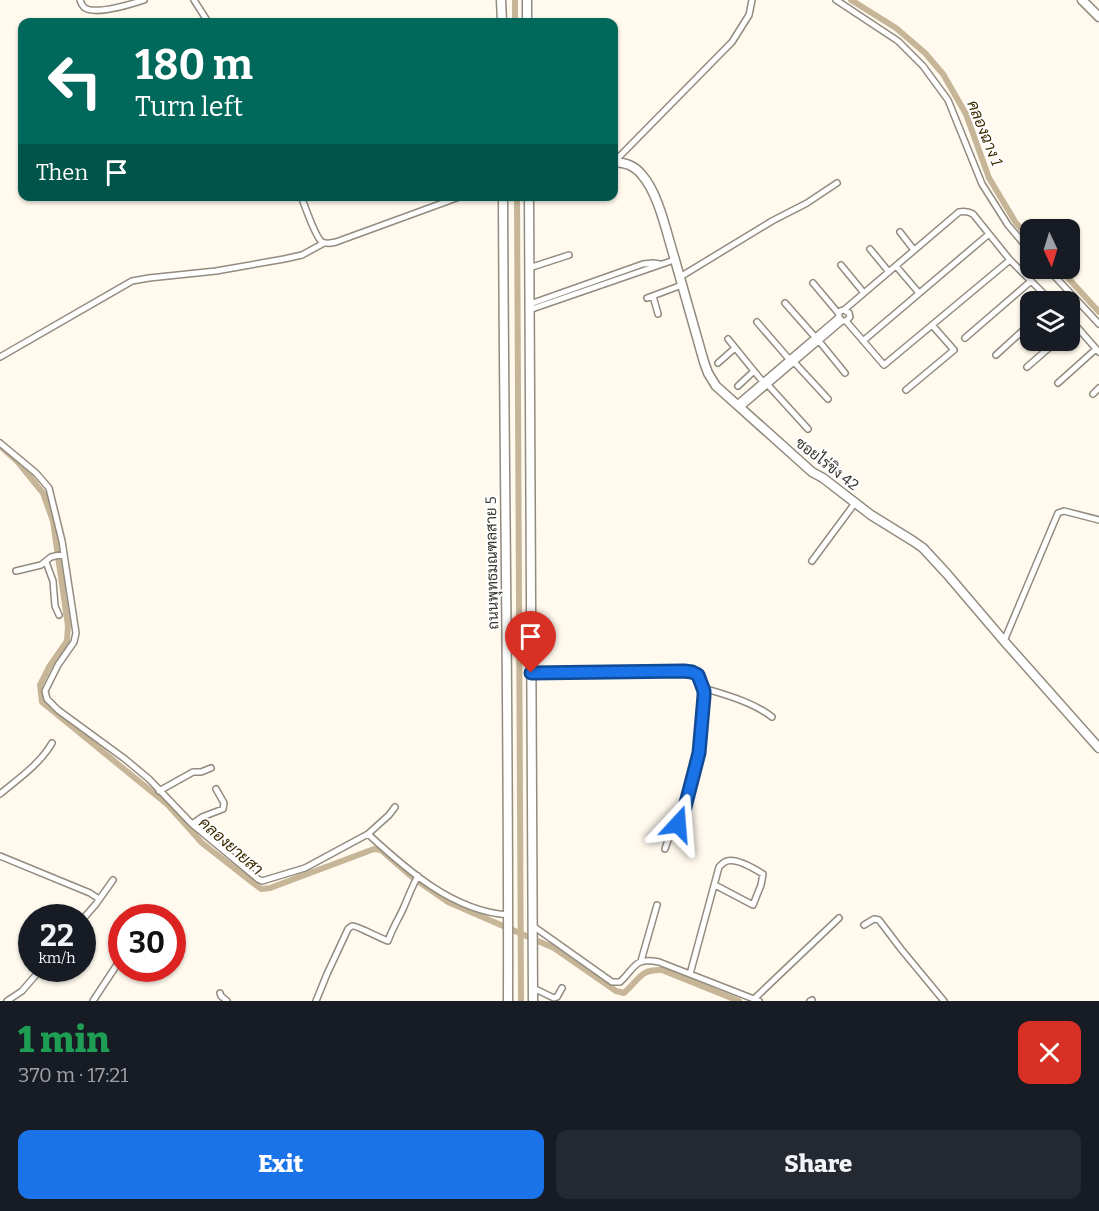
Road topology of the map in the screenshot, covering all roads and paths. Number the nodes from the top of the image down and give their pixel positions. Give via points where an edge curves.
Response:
1 (80, 0) edge
2 (144, 0) edge
3 (194, 0) edge
4 (501, 0) edge
5 (527, 0) edge
6 (752, 0) edge
7 (836, 0) edge
8 (1082, 0) edge
9 (1099, 17) edge
10 (205, 18) edge
11 (502, 18) edge
12 (527, 18) edge
13 (618, 158) edge
14 (618, 163) edge
15 (837, 183) dead end
16 (303, 201) edge
17 (448, 201) edge
18 (503, 201) edge
19 (529, 201) edge
20 (900, 232) dead end
21 (989, 234) junction
22 (1020, 239) edge
23 (324, 243) junction
24 (870, 249) dead end
25 (914, 250) junction
26 (569, 255) dead end
27 (674, 260) junction
28 (1011, 260) junction
29 (841, 265) dead end
30 (896, 266) junction
31 (529, 268) junction
32 (889, 272) junction
33 (1057, 279) edge
34 (681, 281) junction
35 (1031, 281) junction
36 (813, 283) dead end
37 (1041, 291) edge
38 (864, 293) junction
39 (919, 293) junction
40 (653, 296) junction
41 (647, 298) dead end
42 (785, 303) dead end
43 (529, 308) junction
44 (844, 310) junction
45 (658, 314) dead end
46 (841, 318) junction
47 (757, 322) dead end
48 (1099, 324) edge
49 (932, 325) junction
50 (1080, 331) edge
51 (1020, 333) edge
52 (965, 338) dead end
53 (728, 339) dead end
54 (817, 339) junction
55 (863, 341) junction
56 (735, 348) junction
57 (1046, 351) edge
58 (1098, 351) edge
59 (996, 355) dead end
60 (0, 357) edge
61 (792, 361) junction
62 (718, 363) dead end
63 (1027, 368) dead end
64 (754, 371) junction
65 (845, 373) dead end
66 (765, 383) junction
67 (1058, 383) dead end
68 (738, 386) dead end
69 (1099, 388) edge
70 (906, 390) dead end
71 (1093, 394) dead end
72 (828, 399) dead end
73 (738, 407) junction
74 (808, 429) dead end
75 (0, 443) edge
76 (855, 503) junction
77 (1098, 518) edge
78 (62, 555) junction
79 (49, 559) junction
80 (812, 561) dead end
81 (16, 571) dead end
82 (59, 615) dead end
83 (1004, 641) junction
84 (531, 673) junction
85 (703, 688) junction
86 (772, 717) dead end
87 (52, 743) dead end
88 (1099, 748) edge
89 (210, 768) dead end
90 (216, 789) dead end
91 (159, 791) junction
92 (0, 794) edge
93 (396, 807) dead end
94 (192, 824) junction
95 (368, 834) junction
96 (665, 849) dead end
97 (0, 856) edge
98 (417, 877) junction
99 (113, 880) dead end
100 (715, 885) junction
101 (99, 899) junction
102 (95, 904) edge
103 (657, 905) dead end
104 (508, 916) junction
105 (839, 918) dead end
106 (864, 926) dead end
107 (533, 927) junction
108 (641, 961) junction
109 (690, 974) junction
110 (108, 978) edge
111 (30, 982) edge
112 (533, 988) junction
113 (562, 988) dead end
114 (220, 993) dead end
115 (757, 1000) edge
116 (8, 1001) edge
117 (93, 1001) edge
118 (227, 1001) edge
119 (316, 1001) edge
120 (508, 1001) edge
121 (533, 1001) edge
122 (944, 1001) edge

1 - 2 street via 83,7 94,10
3 - 10 street
4 - 11 main road
5 - 12 main road
6 - 13 street via 749,15 732,42
7 - 22 street via 898,41 929,73 948,100 982,184
8 - 9 main road
14 - 27 main road, ซอยไร่ขิง 42 via 636,169 648,184
15 - 34 street
16 - 23 street via 317,236
17 - 23 street
18 - 104 main road, ถนนพุทธมณฑลสาย 5
19 - 31 main road
20 - 25 street
21 - 25 street via 973,214 959,212
21 - 28 street
21 - 39 street
23 - 60 street via 284,259 132,281
24 - 32 street
25 - 30 street
26 - 31 street
27 - 34 main road, ซอยไร่ขิง 42
27 - 43 street via 643,264
28 - 35 street
28 - 49 street
29 - 38 street
30 - 32 street
30 - 39 street
31 - 43 main road
32 - 38 street
33 - 48 street
34 - 40 street
34 - 73 main road, ซอยไร่ขิง 42 via 708,373
35 - 37 street
35 - 52 street
36 - 46 street
38 - 44 street
39 - 55 street
40 - 41 street
40 - 45 street
42 - 54 street
43 - 84 main road
44 - 46 street
44 - 46 street via 849,318
46 - 54 street
46 - 55 street
47 - 61 street
49 - 55 street via 884,365
49 - 70 street via 954,350
50 - 58 street
51 - 59 street
53 - 56 street
54 - 61 street
54 - 65 street
56 - 62 street
56 - 64 street
57 - 63 street
58 - 67 street
61 - 66 street
61 - 72 street
64 - 66 street
64 - 68 street
66 - 73 street
66 - 74 street
69 - 71 street
73 - 76 main road, ซอยไร่ขิง 42 via 812,472
75 - 78 street via 49,488
76 - 80 street
76 - 83 main road, ซอยไร่ขิง 42 via 922,548
77 - 83 street via 1058,513
78 - 79 street
78 - 91 street via 76,633 45,691 46,699 125,759
79 - 81 street
79 - 82 street
83 - 88 main road, ซอยไร่ขิง 42
84 - 85 street via 684,671 698,675
84 - 107 main road
85 - 86 street
85 - 96 street via 699,753 681,818
87 - 92 street via 27,772
89 - 91 street
90 - 94 street via 223,809
91 - 94 street
93 - 95 street
94 - 95 street via 262,881 305,868
95 - 98 street
97 - 101 street
98 - 104 street via 470,906
98 - 119 street via 388,941 354,926 348,929
99 - 101 street
100 - 100 street via 753,905 764,874 727,860 719,867
100 - 109 street
101 - 102 street
103 - 108 street
104 - 120 main road, ถนนพุทธมณฑลสาย 5
105 - 115 street
106 - 122 street via 879,920
107 - 108 street via 612,982 620,982
107 - 112 main road
108 - 109 street via 659,962
109 - 115 street
110 - 117 street
111 - 116 street
112 - 113 street via 555,998
112 - 121 main road
114 - 118 street

